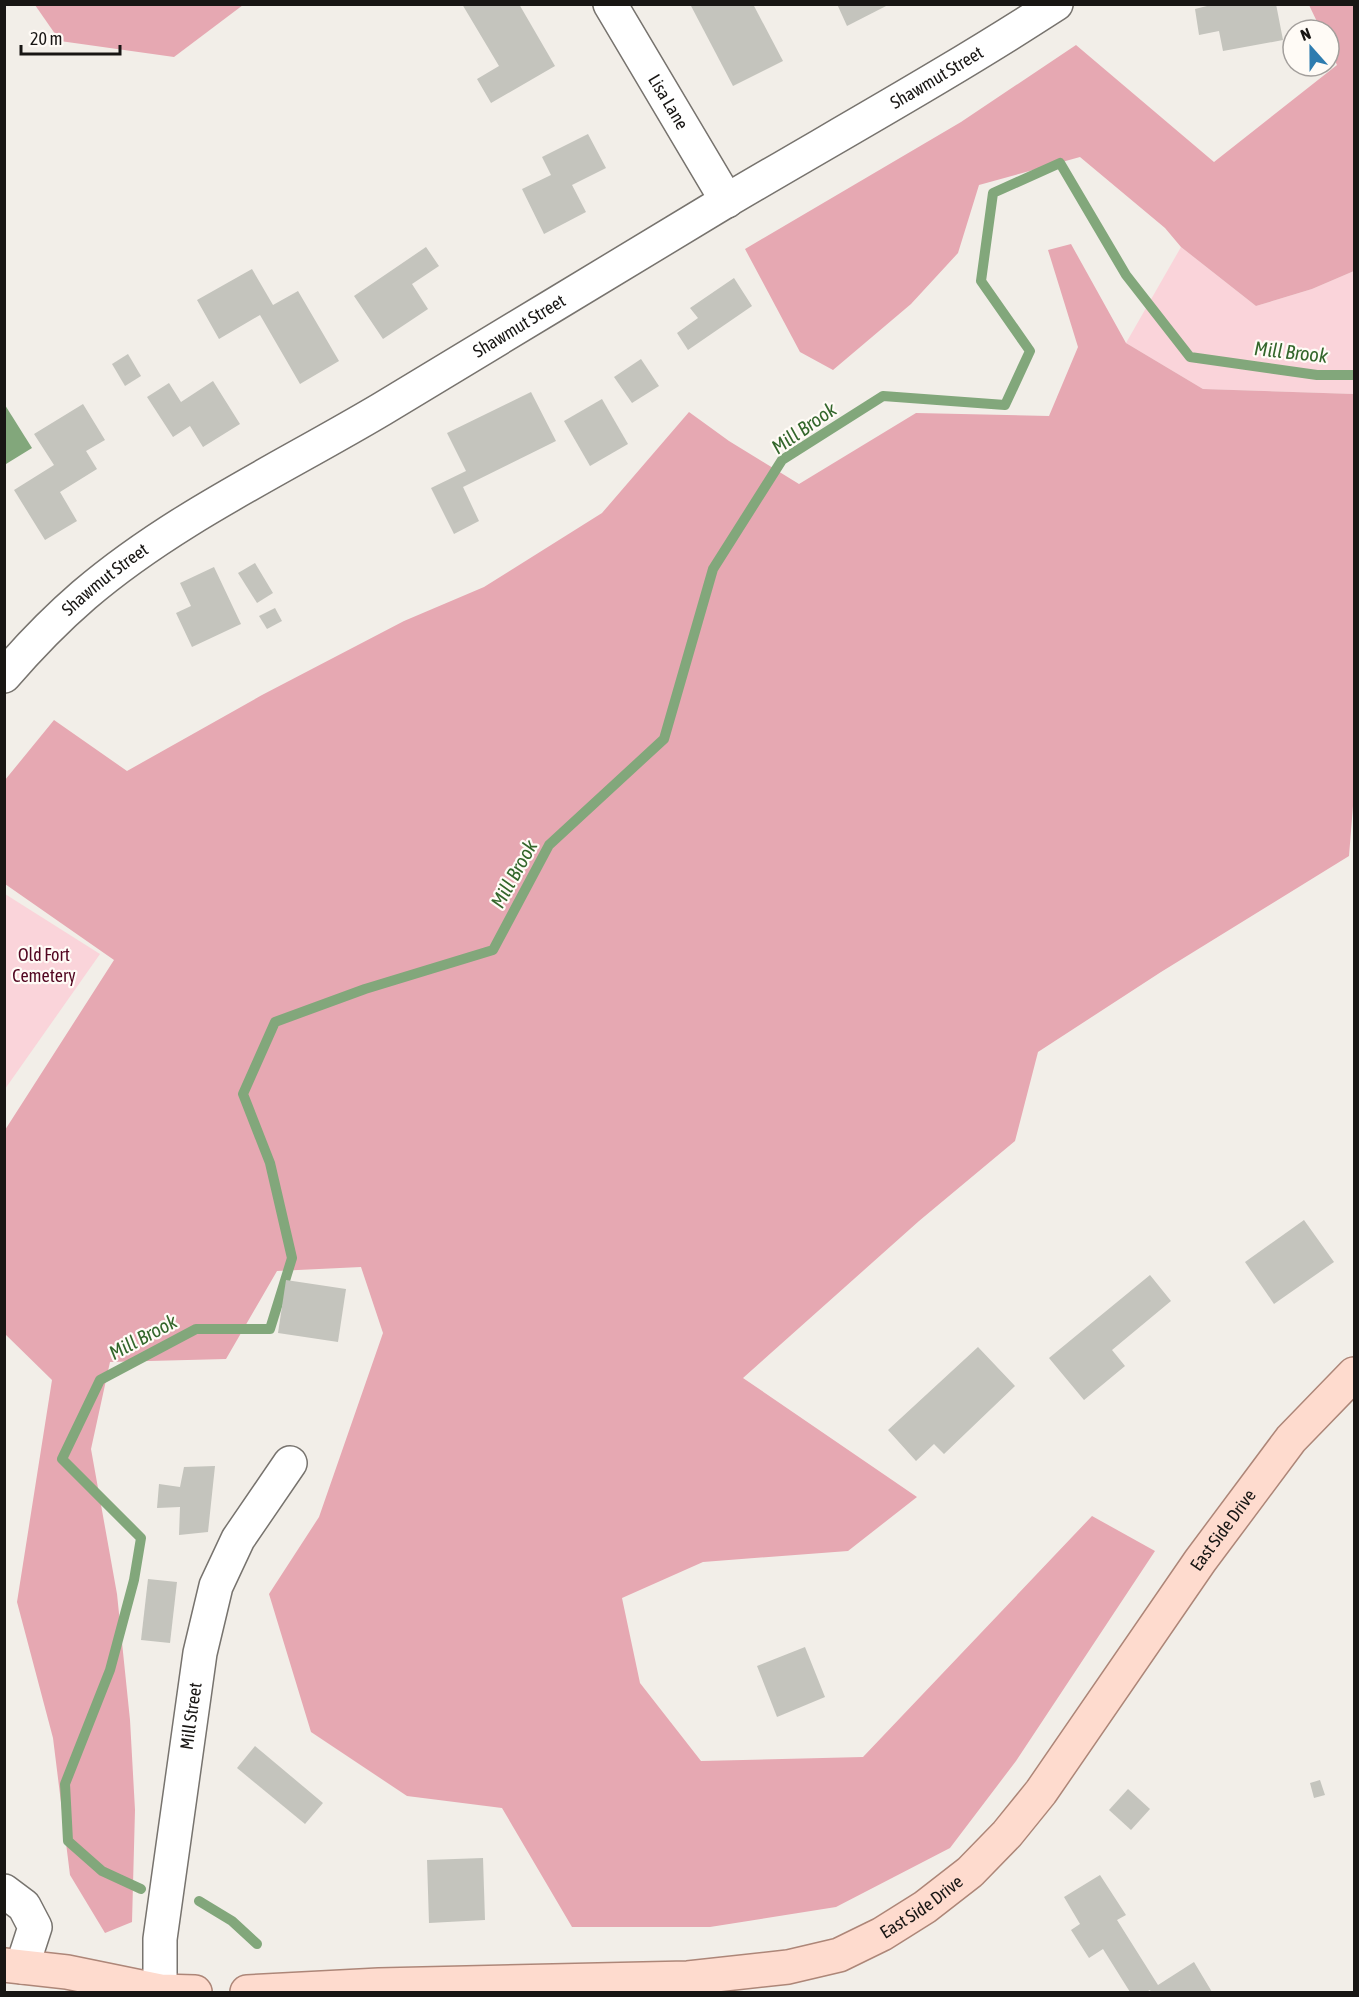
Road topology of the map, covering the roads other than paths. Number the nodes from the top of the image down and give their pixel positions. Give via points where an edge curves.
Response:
1 (610, 4) edge
2 (1056, 4) edge
3 (727, 201) junction
4 (4, 676) edge
5 (1354, 1374) edge
6 (290, 1463) dead end
7 (4, 1891) edge
8 (13, 1966) edge
9 (160, 1992) edge
10 (195, 1992) edge
11 (247, 1992) edge

1 - 3 street, Lisa Lane
2 - 3 street, Shawmut Street
3 - 4 street, Shawmut Street via 376,412 209,507 145,549 84,595
5 - 11 main road, East Side Drive via 1291,1439 1200,1561 1041,1792 1007,1834 970,1872 882,1934 839,1955 788,1967 688,1978
6 - 9 street, Mill Street via 238,1539 216,1586 200,1653 162,1928
7 - 8 street via 24,1906 35,1927
8 - 9 main road via 67,1972
9 - 10 main road

